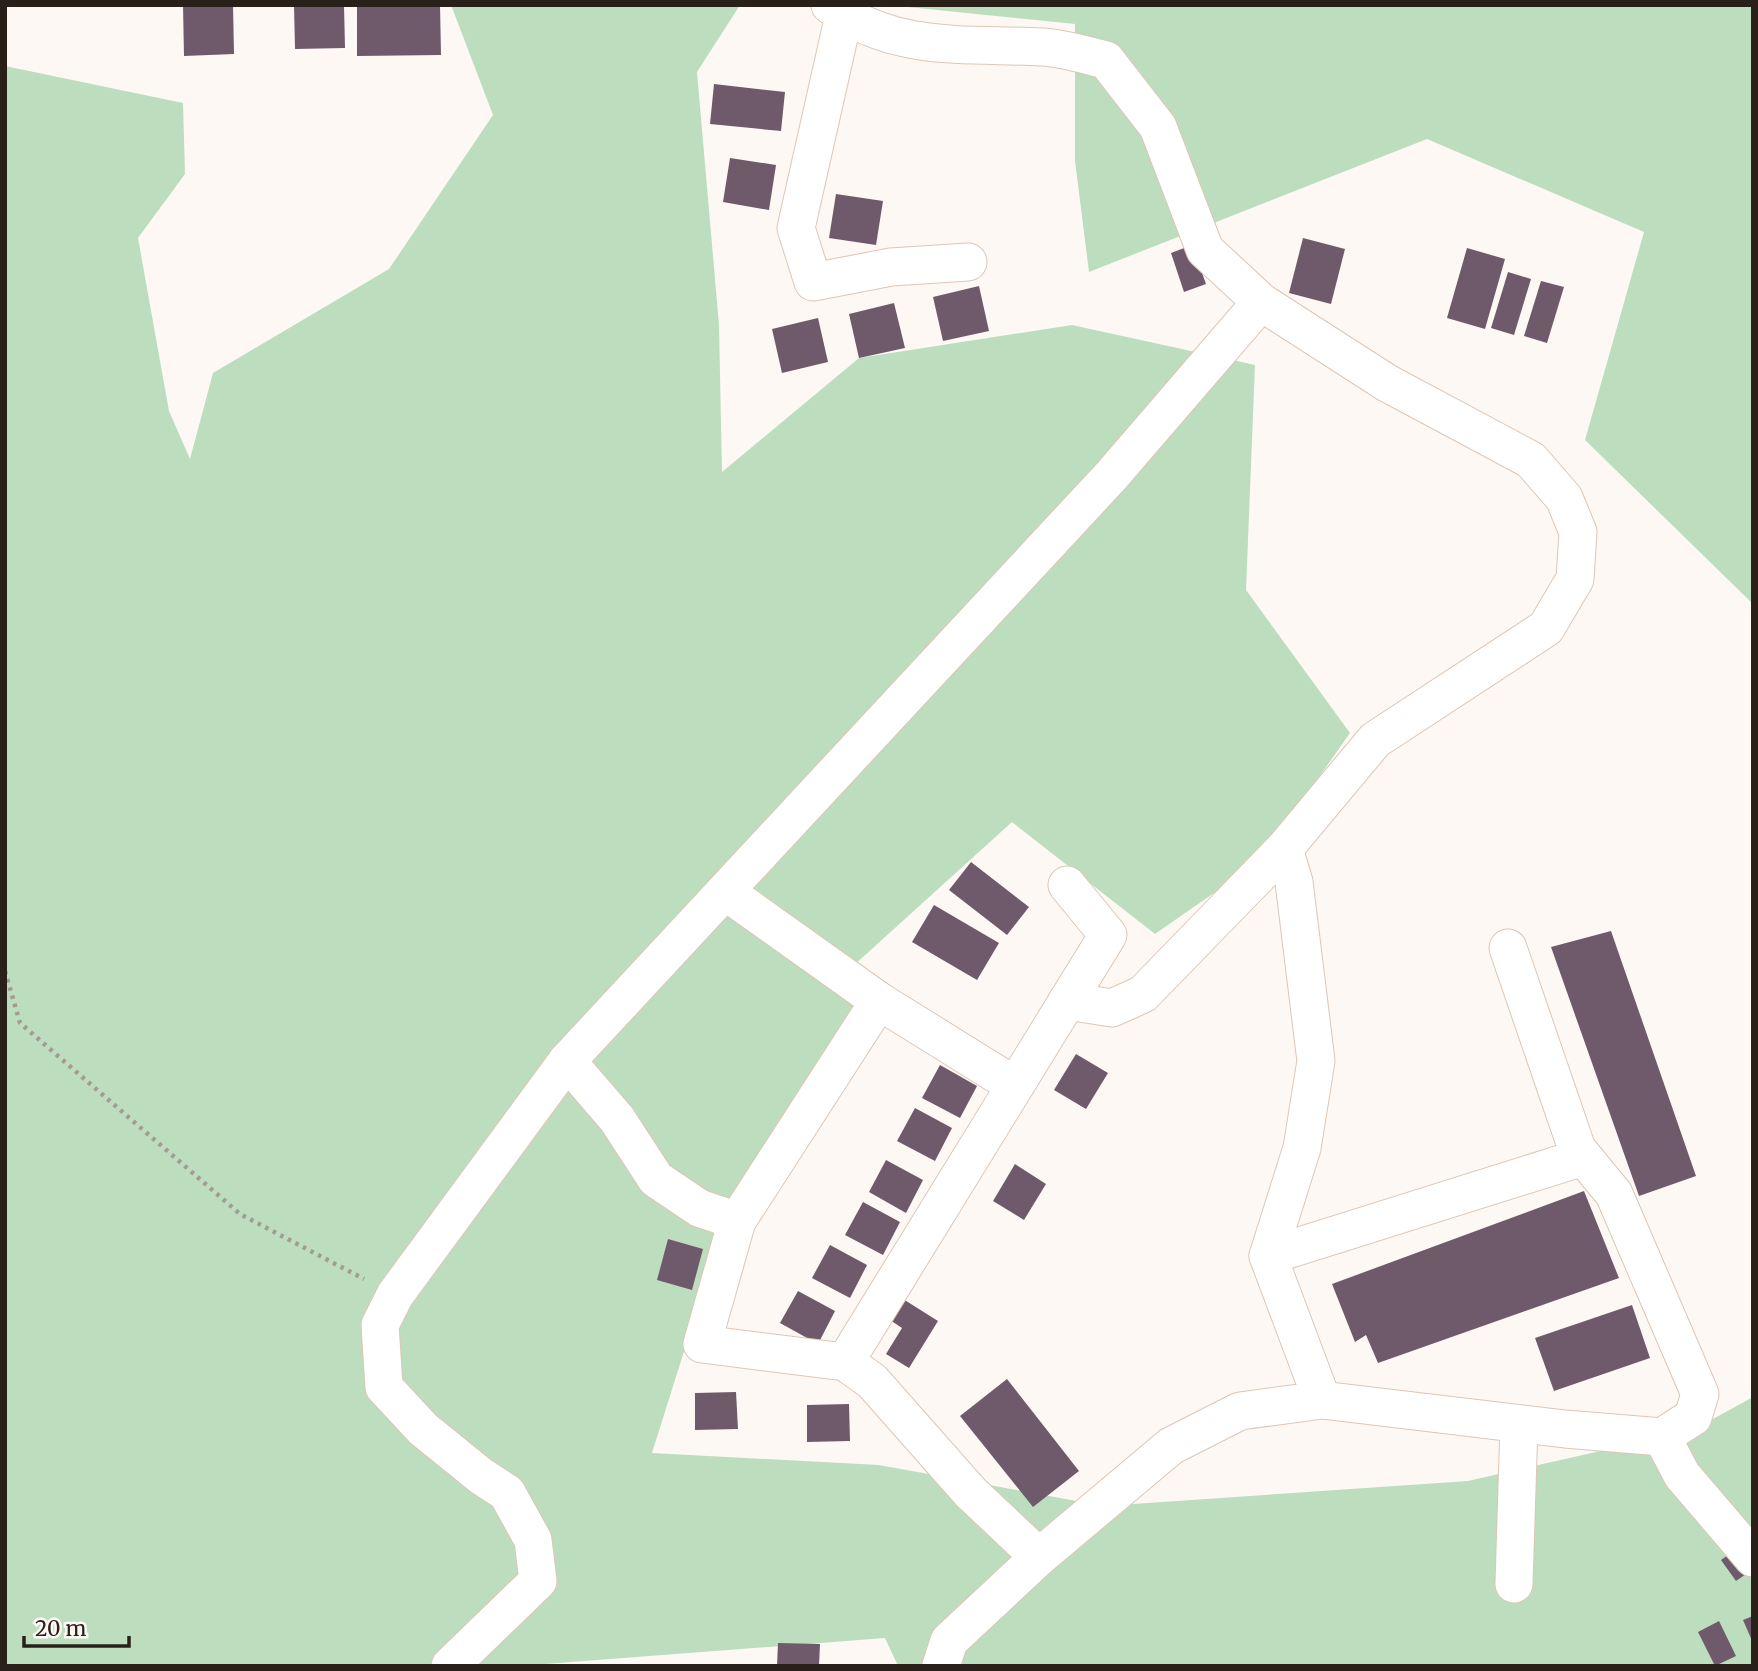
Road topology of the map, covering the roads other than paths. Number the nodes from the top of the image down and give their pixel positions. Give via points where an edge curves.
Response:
1 (837, 10) edge
2 (968, 262) dead end
3 (1261, 302) junction
4 (1284, 849) junction
5 (1067, 885) dead end
6 (726, 892) junction
7 (1508, 948) dead end
8 (879, 1001) junction
9 (1067, 1001) junction
10 (568, 1060) junction
11 (1014, 1085) junction
12 (1583, 1157) junction
13 (737, 1221) junction
14 (1268, 1256) junction
15 (845, 1362) junction
16 (1322, 1400) junction
17 (1519, 1424) junction
18 (1662, 1437) junction
19 (1039, 1557) junction
20 (1753, 1558) edge
21 (1514, 1584) dead end
22 (450, 1666) edge
23 (942, 1666) edge

1 - 2 street via 796,228 813,282 891,267
1 - 3 street via 900,39 950,46 1044,47 1106,60 1158,127 1205,250
3 - 4 street via 1387,383 1531,460 1564,498 1578,531 1575,579 1546,628 1375,740
3 - 6 street via 1112,475
4 - 9 street via 1143,994 1112,1008
4 - 14 street via 1294,883 1316,1061 1302,1148
5 - 9 street via 1108,935
6 - 8 street
6 - 10 street
7 - 12 street
8 - 11 street
8 - 13 street
9 - 11 street
10 - 13 street via 617,1119 656,1179 699,1208
10 - 22 street via 395,1295 380,1325 384,1387 423,1429 507,1493 533,1539 538,1581
11 - 15 street
12 - 14 street
12 - 18 street via 1614,1194 1700,1394 1693,1417
13 - 15 street via 702,1344
14 - 16 street
15 - 19 street via 872,1381 970,1492
16 - 17 street
16 - 19 street via 1240,1411 1171,1446
17 - 18 street
17 - 21 street
18 - 20 street via 1682,1475
19 - 23 street via 949,1641

